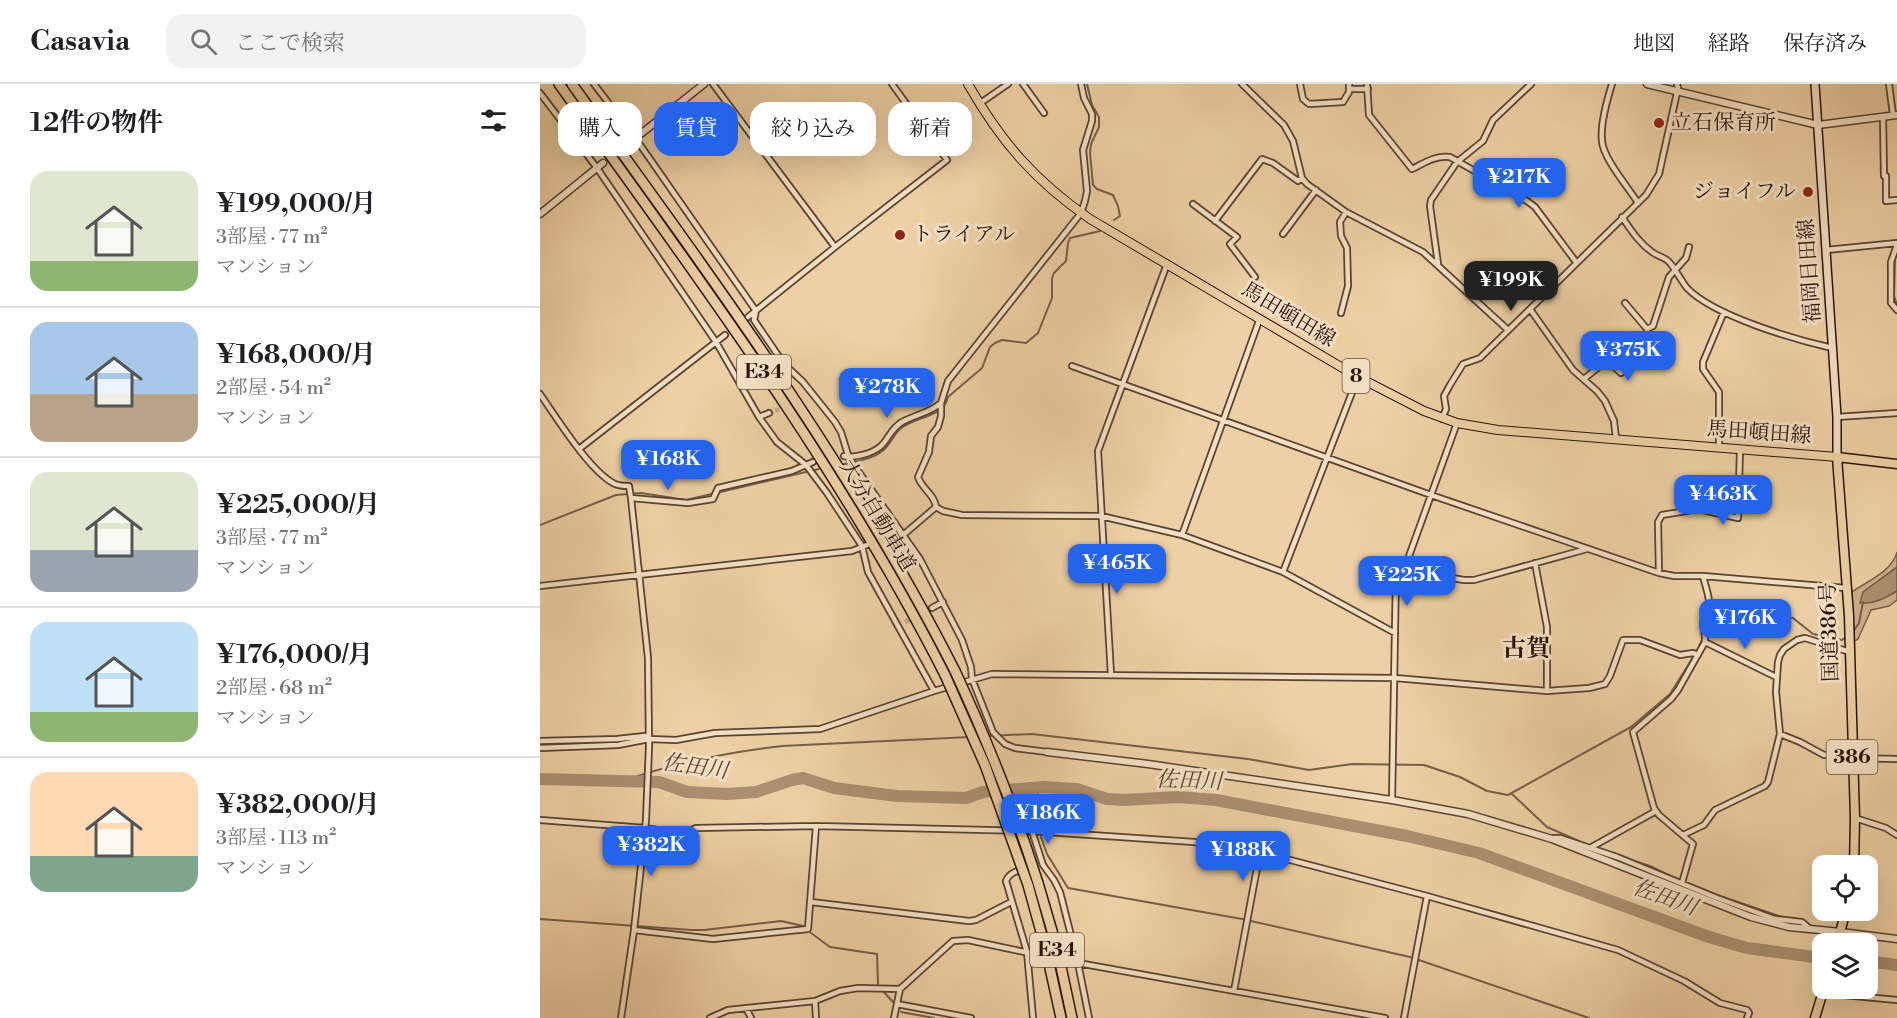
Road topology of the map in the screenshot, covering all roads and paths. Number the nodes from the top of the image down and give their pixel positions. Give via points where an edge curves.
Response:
1 (559, 84) edge
2 (572, 84) edge
3 (594, 84) edge
4 (704, 84) edge
5 (713, 84) edge
6 (892, 84) edge
7 (968, 84) edge
8 (1008, 84) edge
9 (1023, 84) edge
10 (1081, 84) edge
11 (1242, 84) edge
12 (1300, 84) edge
13 (1531, 84) edge
14 (1612, 84) edge
15 (1647, 84) edge
16 (1677, 84) edge
17 (1815, 84) edge
18 (1889, 84) edge
19 (1367, 86) edge
20 (1349, 87) edge
21 (1677, 92) junction
22 (540, 93) edge
23 (608, 102) edge
24 (979, 104) junction
25 (1044, 113) dead end
26 (1895, 115) edge
27 (1882, 117) junction
28 (1818, 125) junction
29 (642, 134) edge
30 (642, 148) edge
31 (1457, 162) junction
32 (603, 163) dead end
33 (597, 168) junction
34 (1302, 178) junction
35 (1316, 190) junction
36 (1897, 200) edge
37 (1638, 203) junction
38 (1193, 204) dead end
39 (1346, 212) junction
40 (1081, 213) junction
41 (540, 214) edge
42 (1622, 217) junction
43 (1215, 221) junction
44 (1282, 234) dead end
45 (1897, 244) edge
46 (835, 247) junction
47 (1689, 247) dead end
48 (1826, 250) junction
49 (1576, 262) junction
50 (1167, 264) junction
51 (1438, 264) junction
52 (1674, 270) junction
53 (1255, 277) dead end
54 (1625, 303) dead end
55 (1530, 309) junction
56 (756, 310) junction
57 (1897, 310) edge
58 (1724, 312) junction
59 (1341, 313) dead end
60 (748, 317) dead end
61 (1260, 318) junction
62 (1508, 330) junction
63 (725, 335) dead end
64 (716, 342) junction
65 (1658, 347) dead end
66 (1832, 348) junction
67 (1072, 366) dead end
68 (1358, 377) junction
69 (1584, 379) junction
70 (1122, 384) junction
71 (540, 394) edge
72 (941, 406) junction
73 (1897, 412) edge
74 (770, 413) tunnel mouth
75 (759, 417) junction
76 (1836, 417) junction
77 (1442, 419) junction
78 (1223, 420) junction
79 (1457, 423) junction
80 (1616, 439) junction
81 (579, 448) junction
82 (1719, 448) junction
83 (1740, 449) junction
84 (1837, 457) junction
85 (1326, 458) junction
86 (849, 459) junction
87 (813, 462) dead end
88 (1897, 464) edge
89 (809, 469) junction
90 (630, 494) junction
91 (1431, 495) junction
92 (936, 507) junction
93 (1101, 516) junction
94 (1182, 535) junction
95 (902, 536) junction
96 (889, 540) dead end
97 (865, 546) junction
98 (1587, 549) junction
99 (1535, 562) junction
100 (1404, 570) junction
101 (1283, 572) junction
102 (1659, 573) junction
103 (639, 576) junction
104 (1704, 576) junction
105 (540, 586) edge
106 (1847, 588) junction
107 (943, 602) junction
108 (932, 608) tunnel mouth
109 (905, 622) tunnel mouth
110 (899, 625) junction
111 (1395, 633) junction
112 (1705, 642) junction
113 (1849, 651) junction
114 (1698, 655) junction
115 (1111, 675) junction
116 (1776, 677) junction
117 (1395, 678) junction
118 (972, 679) junction
119 (934, 691) junction
120 (1547, 691) junction
121 (1780, 734) junction
122 (648, 737) junction
123 (594, 739) junction
124 (540, 741) edge
125 (579, 746) junction
126 (540, 748) edge
127 (1047, 752) joint
128 (1852, 755) junction
129 (1897, 759) edge
130 (1392, 800) junction
131 (1656, 811) junction
132 (1855, 818) junction
133 (540, 820) edge
134 (816, 826) junction
135 (645, 828) junction
136 (1032, 831) junction
137 (1683, 835) junction
138 (1897, 835) edge
139 (1546, 837) junction
140 (1590, 848) junction
141 (1260, 852) junction
142 (1854, 855) edge
143 (1042, 865) junction
144 (1683, 881) junction
145 (1427, 896) junction
146 (811, 902) junction
147 (1011, 902) junction
148 (1810, 929) junction
149 (634, 930) junction
150 (1824, 933) edge
151 (1878, 938) edge
152 (1897, 939) edge
153 (1027, 952) junction
154 (1034, 954) tunnel mouth
155 (1069, 959) tunnel mouth
156 (1078, 963) junction
157 (900, 989) junction
158 (1234, 991) junction
159 (1878, 998) edge
160 (1821, 999) edge
161 (1897, 1000) edge
162 (815, 1001) junction
163 (897, 1004) junction
164 (746, 1008) junction
165 (621, 1018) edge
166 (710, 1018) edge
167 (751, 1018) edge
168 (816, 1018) edge
169 (894, 1018) edge
170 (970, 1018) edge
171 (1033, 1018) edge
172 (1061, 1018) edge
173 (1072, 1018) edge
174 (1089, 1018) edge
175 (1385, 1018) edge
176 (1404, 1018) edge
177 (1746, 1018) edge
178 (1815, 1018) edge

1 - 172 highway, 大分自動車道 / E34, bridge via 738,335 820,456 887,565 945,675 985,765 1028,885
2 - 173 highway, 大分自動車道 / E34, bridge via 740,319 829,450 896,560 955,671 996,762 1038,882
3 - 23 street
4 - 29 street
5 - 46 street
6 - 46 street via 947,160
7 - 24 main road, 馬田頓田線 / 8
8 - 24 street
9 - 25 street
10 - 40 street via 1092,121 1083,150 1087,191
11 - 34 street via 1290,132
12 - 20 street via 1303,99 1309,104 1343,102
13 - 31 street via 1493,120 1483,141
14 - 37 street via 1601,142
15 - 21 street
16 - 21 street
17 - 28 main road, 福岡日田線
18 - 26 street
19 - 20 street
19 - 31 street via 1370,115 1412,169 1442,156
21 - 28 street
21 - 37 street via 1659,174
22 - 33 street
24 - 40 main road, 馬田頓田線 / 8 via 1012,151
26 - 27 street
27 - 28 street
27 - 36 street via 1886,201
28 - 48 main road, 福岡日田線
30 - 56 street
31 - 49 street via 1535,207
31 - 51 street via 1431,200
32 - 33 street
33 - 41 street
33 - 64 street
34 - 35 street
34 - 43 street via 1298,181 1262,159
35 - 39 street
35 - 44 street
37 - 42 street
38 - 43 street
39 - 51 street via 1406,242
39 - 59 street via 1340,222 1347,248 1348,286
40 - 50 main road, 馬田頓田線 / 8
40 - 72 street via 948,381
42 - 49 street
42 - 52 street via 1637,239 1669,261
43 - 53 street via 1236,237 1230,244
45 - 48 street
45 - 57 street via 1891,262 1891,303
46 - 56 street
47 - 52 street via 1686,258
48 - 66 main road, 福岡日田線
49 - 55 street
50 - 61 main road, 馬田頓田線 / 8
50 - 70 street
51 - 62 street
52 - 54 street via 1653,326 1647,329
52 - 58 street via 1687,288
55 - 62 street
55 - 69 street via 1573,370
56 - 60 street
56 - 86 street via 754,320 784,364 835,422
58 - 66 street via 1788,338
58 - 82 street via 1703,362 1703,369 1719,392
61 - 68 main road, 馬田頓田線 / 8
61 - 78 street
62 - 77 street via 1480,358 1463,364 1444,396 1446,409
63 - 64 street
64 - 75 street
64 - 81 street
65 - 69 street via 1621,373 1607,360
66 - 76 main road, 福岡日田線
67 - 70 street
68 - 77 main road, 馬田頓田線 / 8
68 - 85 street
69 - 80 street via 1605,401 1614,420
70 - 78 street
70 - 93 street via 1098,451
71 - 81 street
72 - 86 street via 894,428 875,451
72 - 92 street via 938,427 931,436 918,477
73 - 76 street
74 - 75 street
75 - 89 street via 777,442
76 - 84 main road, 福岡日田線
77 - 79 main road, 馬田頓田線 / 8
78 - 85 street
78 - 94 street
79 - 80 main road, 馬田頓田線 / 8
79 - 91 street
80 - 82 main road, 馬田頓田線 / 8
81 - 90 street via 607,479 629,486
82 - 83 main road, 馬田頓田線 / 8
83 - 84 main road, 馬田頓田線 / 8
83 - 102 street via 1738,518 1703,510 1662,515 1658,522
84 - 88 highway
84 - 106 highway, 国道386号 / 386
85 - 91 street
85 - 101 street
86 - 95 street
87 - 89 street
89 - 90 street via 718,488 713,499 688,503
89 - 97 street
90 - 103 street
91 - 98 street
91 - 100 street
92 - 93 street via 962,514
92 - 95 street
93 - 94 street
93 - 115 street
94 - 101 street
95 - 96 street
95 - 107 street via 920,559
97 - 103 street via 852,551
97 - 110 street via 868,572
98 - 99 street
98 - 102 street
99 - 100 street via 1474,580
99 - 120 street via 1547,627
100 - 111 street via 1398,569 1396,573
101 - 111 street
102 - 104 street
103 - 105 street
103 - 122 street via 648,658
104 - 106 street
104 - 112 street via 1710,605 1703,623
106 - 113 highway, 国道386号 / 386
107 - 108 street
107 - 118 street via 962,640
109 - 110 street
110 - 119 street
111 - 117 street
112 - 114 street
112 - 116 street
113 - 116 street via 1801,638 1780,655
113 - 128 highway, 国道386号 / 386
114 - 120 street via 1680,655 1640,640 1623,640 1605,684
114 - 131 street via 1671,699 1633,732
115 - 117 street
115 - 118 street via 992,674
116 - 121 street
117 - 120 street
117 - 130 street
118 - 119 street
118 - 127 street via 993,732 1005,744
119 - 122 street via 820,729 715,733 676,740
121 - 128 street via 1824,755
121 - 137 street via 1765,786 1714,810 1704,825
122 - 123 street
122 - 125 street via 618,745
122 - 135 street
123 - 124 street
123 - 125 street
125 - 126 street
127 - 130 street
128 - 129 street
128 - 132 highway, 国道386号 / 386
130 - 139 street via 1468,814
131 - 137 street
131 - 140 street
132 - 138 street
132 - 142 highway, 国道386号 / 386
133 - 135 street
134 - 135 street via 696,828 682,834
134 - 136 street
134 - 146 street
135 - 149 street
136 - 141 street via 1194,842
136 - 143 street
137 - 144 street via 1693,844
139 - 140 street
139 - 148 street via 1751,917
140 - 144 street
141 - 145 street
141 - 158 street
143 - 147 street via 1008,876
143 - 156 street via 1060,892
144 - 148 street via 1717,898 1775,919 1802,922
145 - 176 street
145 - 177 street via 1618,950 1720,1003 1747,1010
146 - 147 street via 969,921
146 - 149 street via 808,929 713,939
147 - 153 street
148 - 150 street
149 - 165 street
151 - 152 street
153 - 154 street
153 - 157 street via 968,940 953,941
153 - 171 street
155 - 156 street
156 - 158 street
156 - 174 street
157 - 162 street via 858,988
157 - 163 street
158 - 175 street
159 - 161 street
160 - 178 highway
162 - 164 street
162 - 168 street
163 - 169 street
163 - 170 street
164 - 166 street
164 - 167 street

